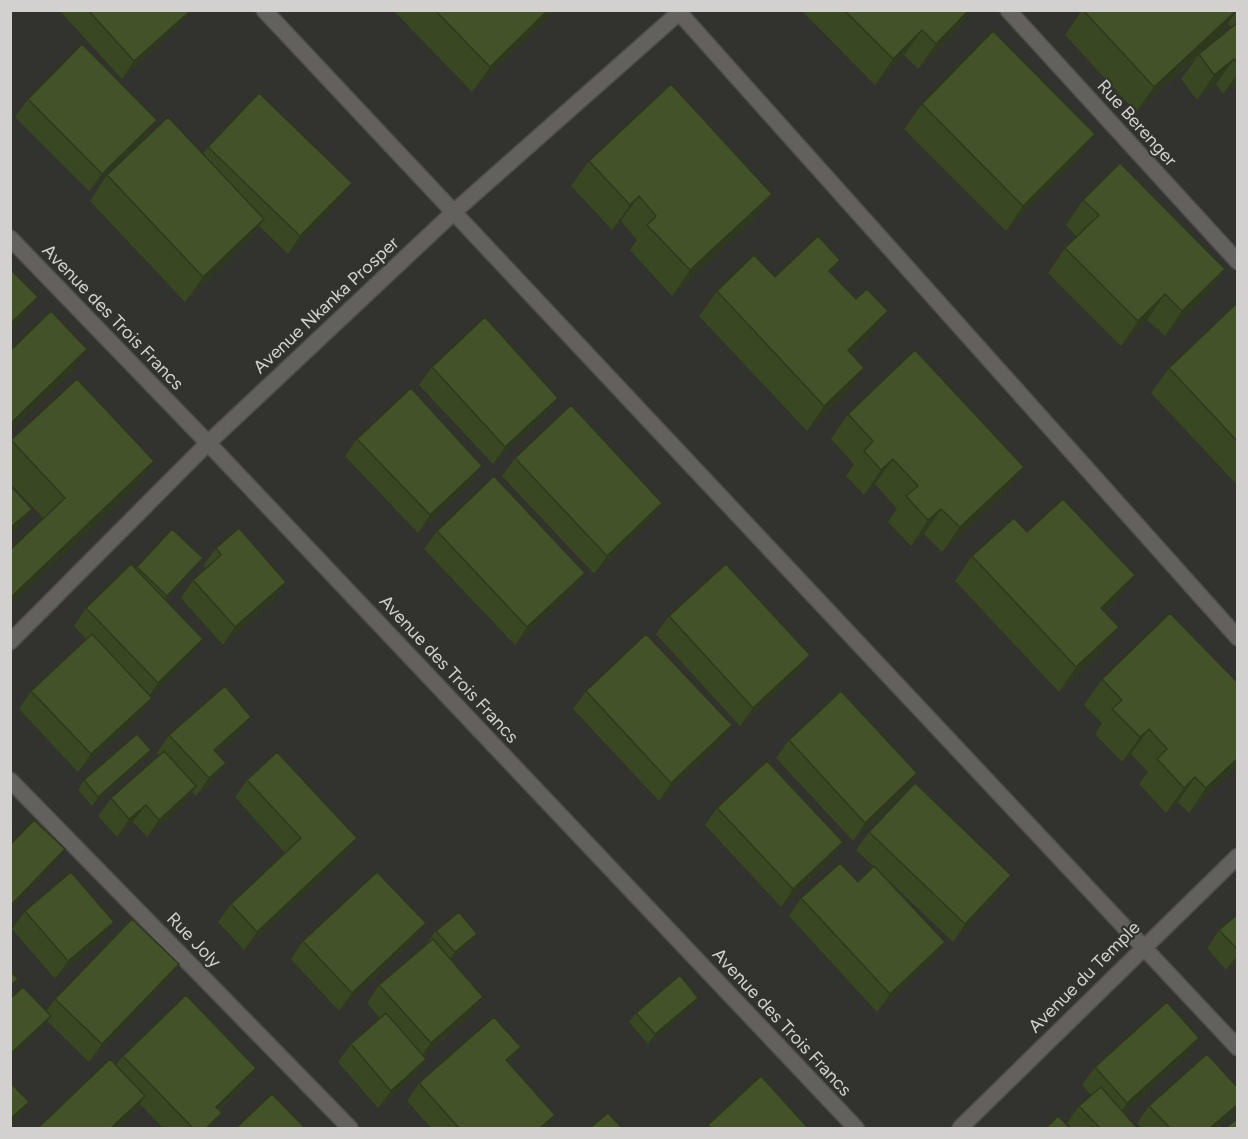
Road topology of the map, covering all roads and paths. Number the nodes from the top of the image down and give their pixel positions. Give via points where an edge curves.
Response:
1 (264, 10) edge
2 (1008, 10) edge
3 (680, 11) edge
4 (455, 211) junction
5 (10, 238) edge
6 (1238, 262) edge
7 (208, 443) junction
8 (1238, 638) edge
9 (10, 642) edge
10 (10, 780) edge
11 (1238, 855) edge
12 (1143, 946) junction
13 (1238, 1048) edge
14 (350, 1128) edge
15 (856, 1128) edge
16 (960, 1128) edge

1 - 4 street
2 - 6 street, Rue Berenger
3 - 4 street, Avenue Nkanka Prosper
3 - 8 street
4 - 7 street, Avenue Nkanka Prosper
4 - 12 street
5 - 7 street, Avenue des Trois Francs
7 - 9 street, Avenue Nkanka Prosper
7 - 15 street, Avenue des Trois Francs
10 - 14 street, Rue Joly
11 - 12 street, Avenue du Temple
12 - 13 street
12 - 16 street, Avenue du Temple

